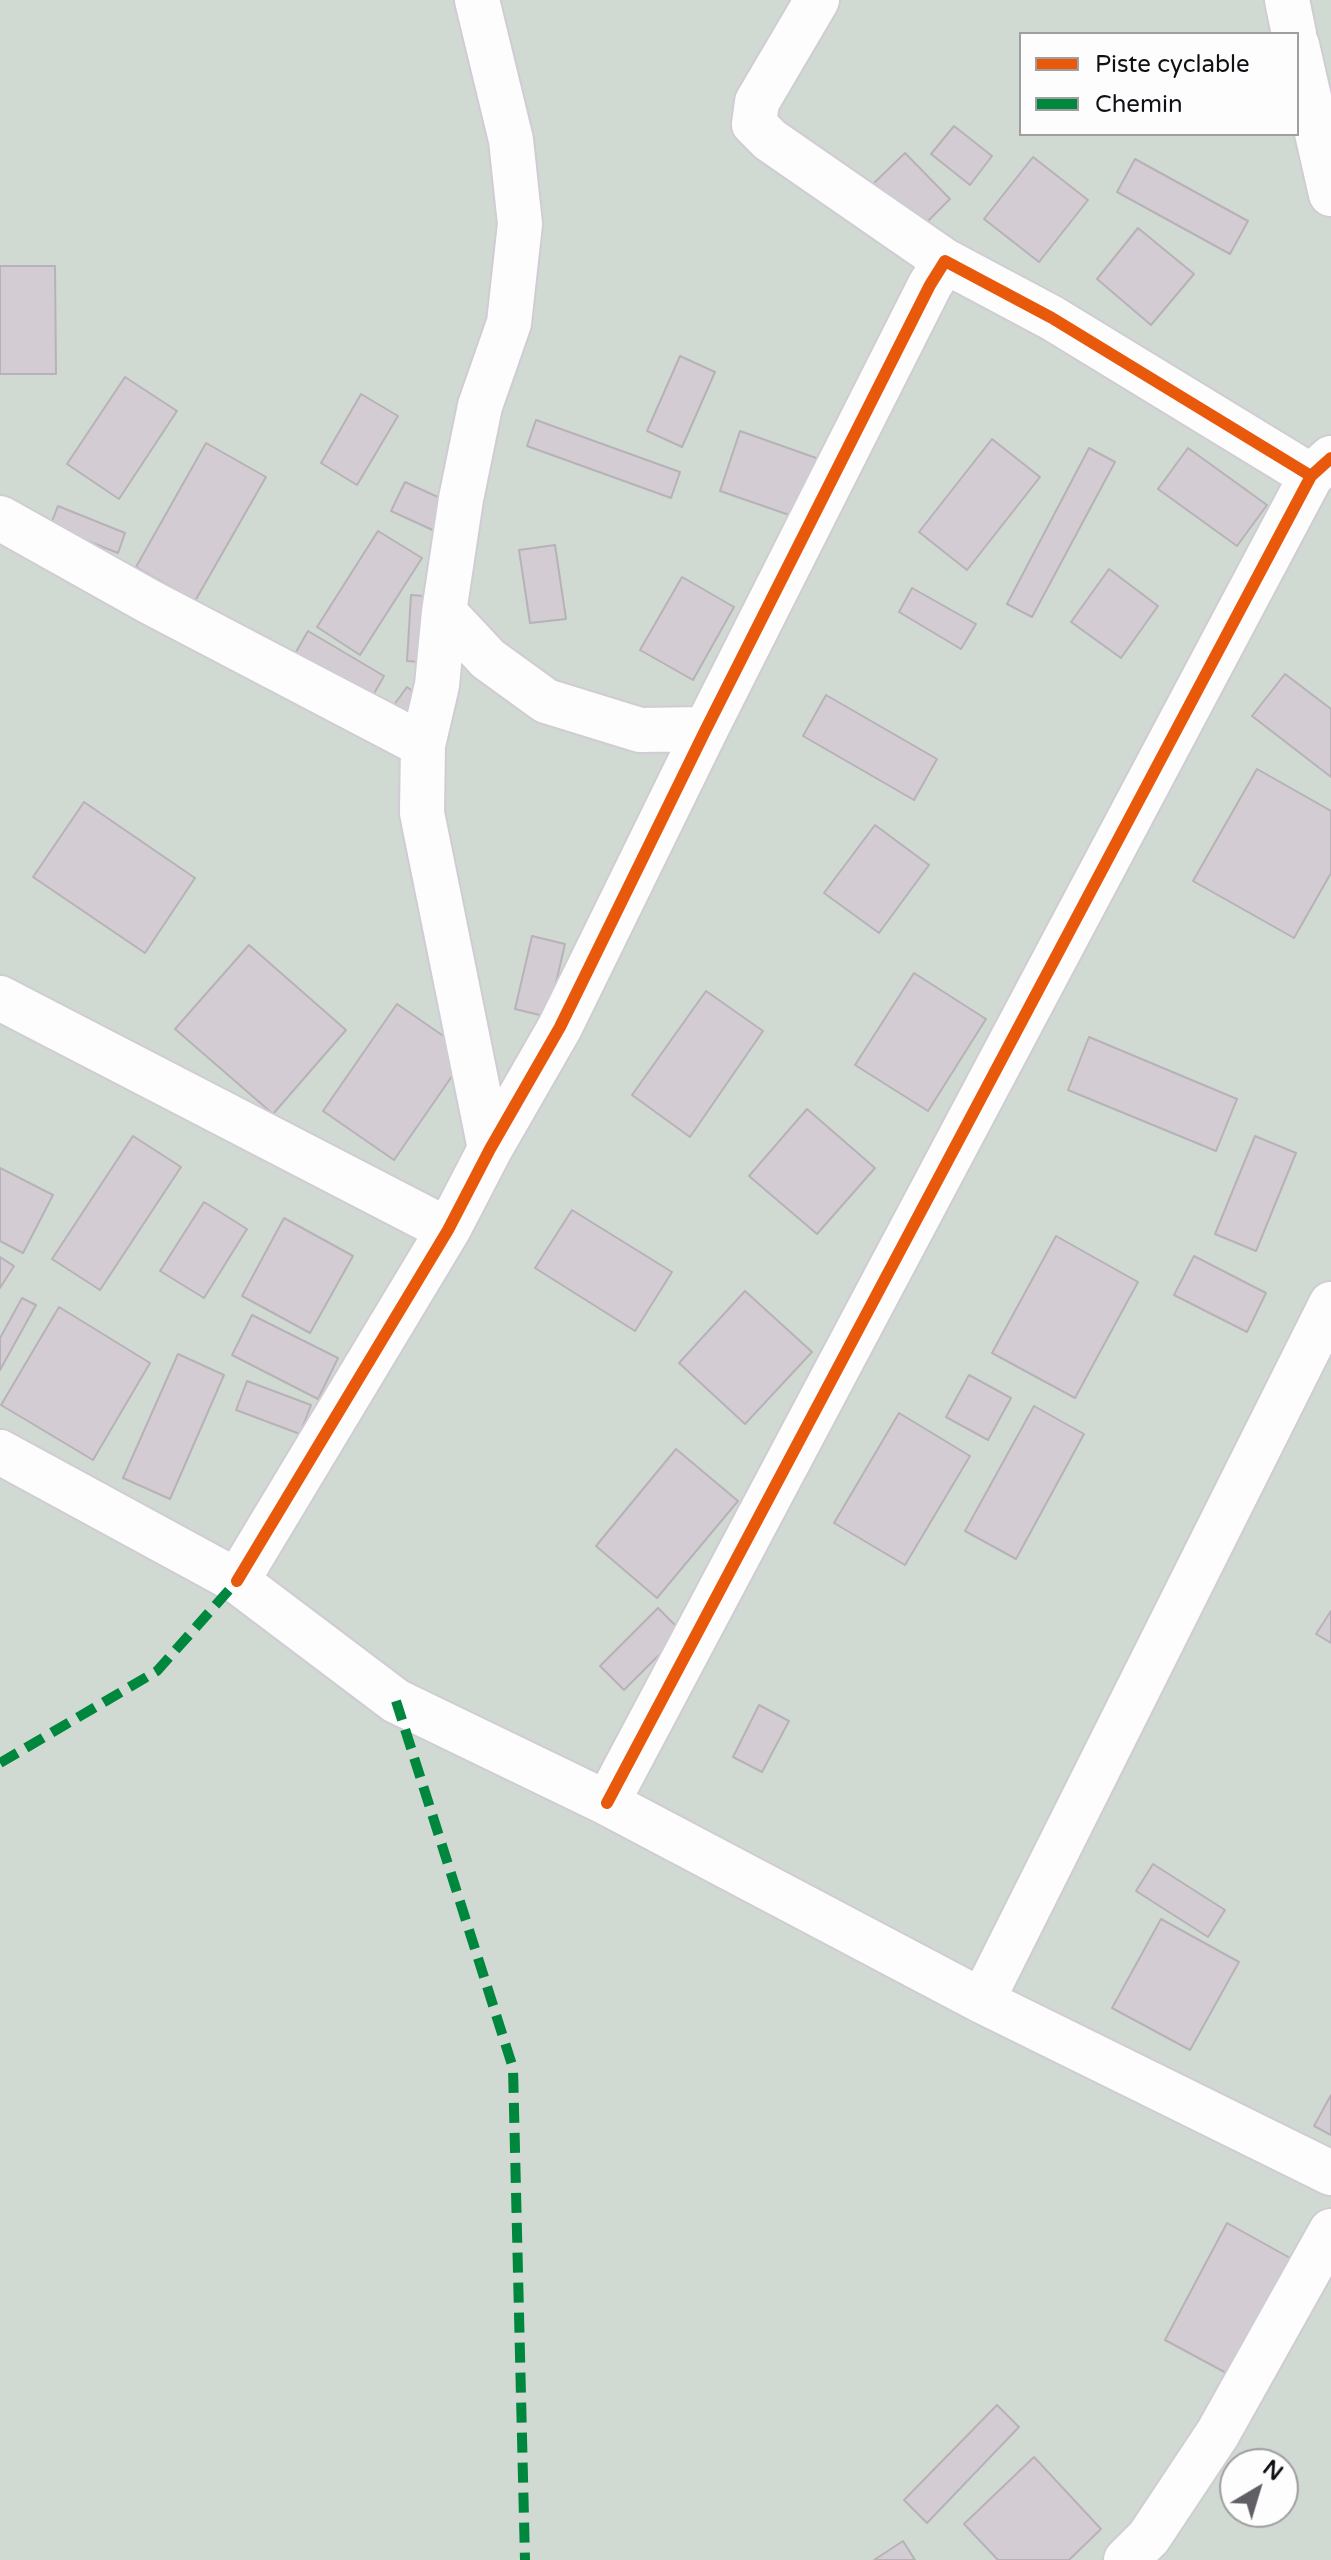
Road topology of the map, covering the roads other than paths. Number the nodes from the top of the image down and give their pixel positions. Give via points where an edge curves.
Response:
1 (477, 0) edge
2 (817, 0) edge
3 (1287, 0) edge
4 (1294, 32) edge
5 (1299, 54) edge
6 (1331, 194) edge
7 (945, 261) junction
8 (1321, 467) edge
9 (0, 518) edge
10 (444, 612) junction
11 (706, 729) junction
12 (423, 745) junction
13 (0, 998) edge
14 (490, 1149) junction
15 (448, 1230) junction
16 (1331, 1304) edge
17 (0, 1452) edge
18 (237, 1581) junction
19 (607, 1803) junction
20 (982, 2001) junction
21 (1331, 2173) edge
22 (1331, 2231) edge
23 (1126, 2560) edge

1 - 10 street via 511,140 520,224 509,323 480,406
2 - 7 street via 757,102 754,124
3 - 4 street
5 - 6 street
7 - 8 street
7 - 11 street
8 - 19 street
9 - 12 street
10 - 11 street via 488,659 546,701 640,730
10 - 12 street via 437,685
11 - 14 street via 560,1027
12 - 14 street via 422,813
13 - 15 street
14 - 15 street
15 - 18 street
16 - 20 street
17 - 18 street
18 - 19 street via 396,1701
19 - 20 street
20 - 21 street
22 - 23 street via 1218,2433 1149,2537

